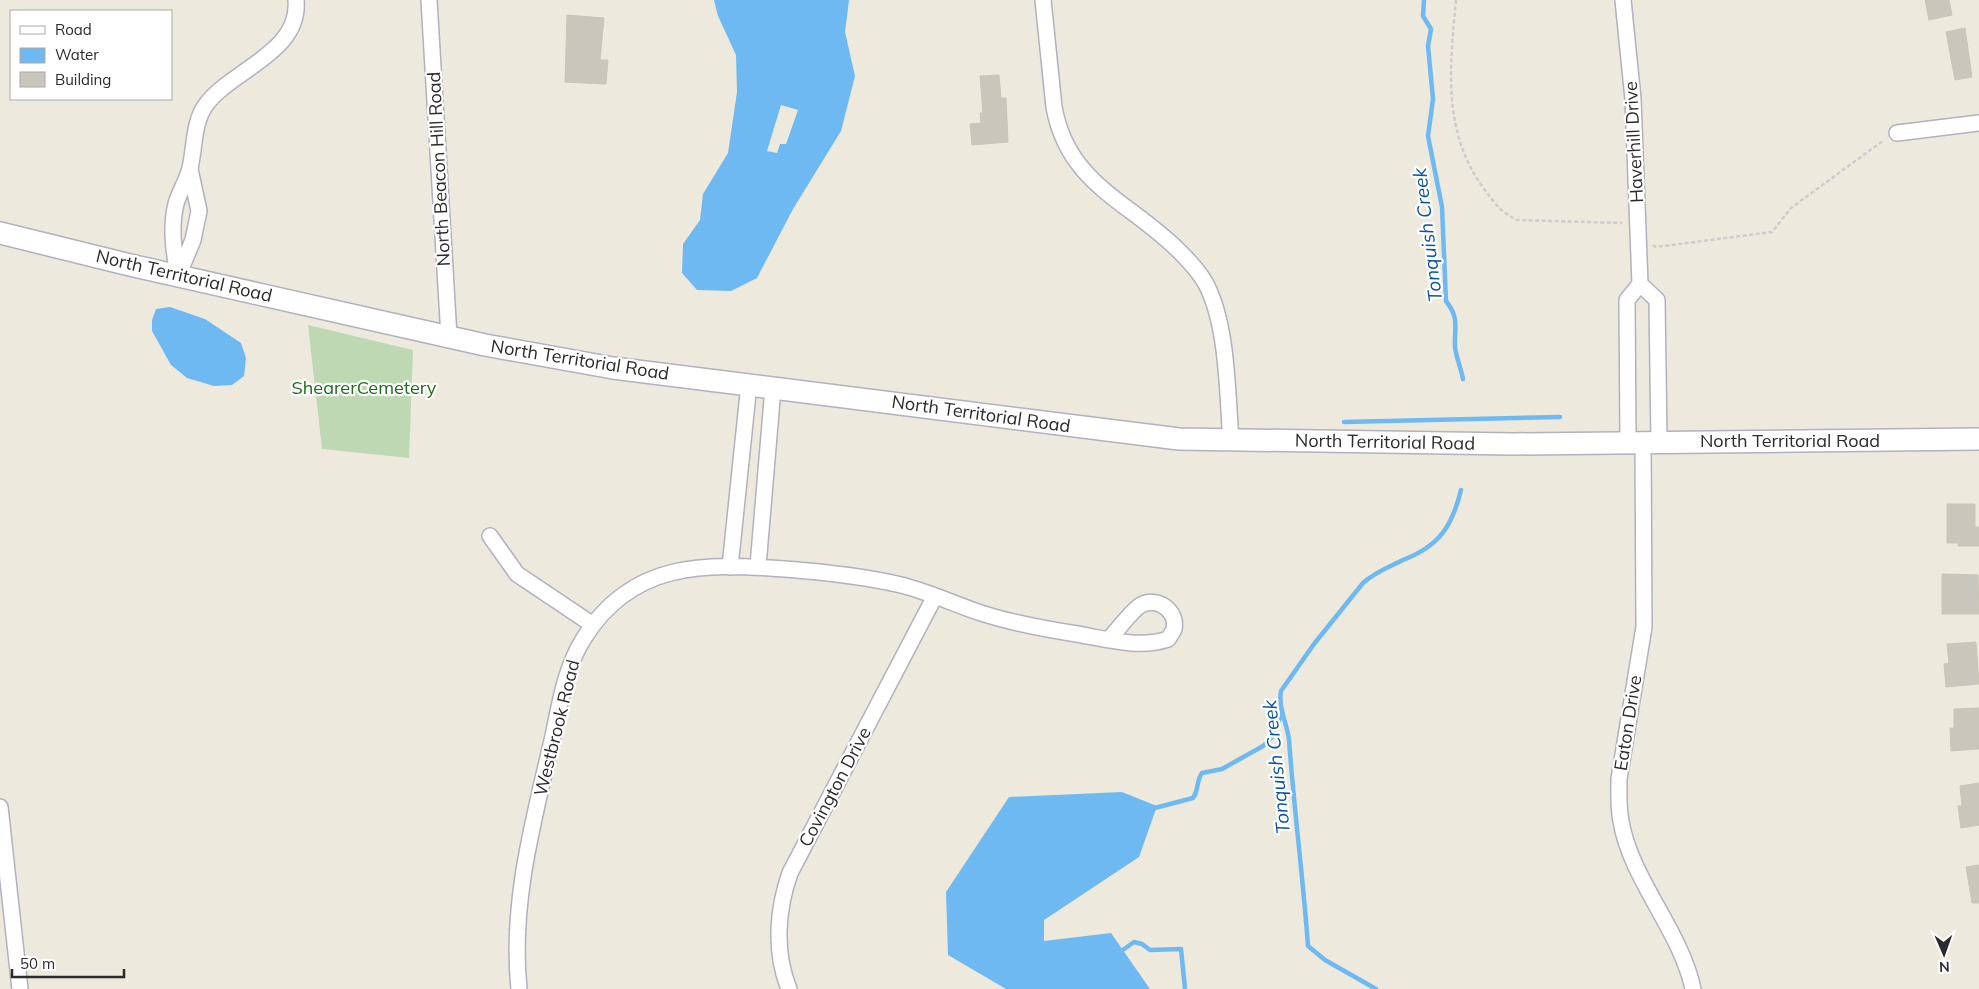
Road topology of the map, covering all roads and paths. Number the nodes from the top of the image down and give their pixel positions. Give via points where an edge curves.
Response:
1 (296, 0) edge
2 (429, 0) edge
3 (1043, 0) edge
4 (1623, 0) edge
5 (1979, 123) edge
6 (1897, 133) dead end
7 (190, 170) junction
8 (0, 233) edge
9 (178, 276) junction
10 (1640, 284) junction
11 (449, 337) junction
12 (749, 384) junction
13 (773, 388) junction
14 (1979, 439) edge
15 (1231, 440) junction
16 (1644, 441) junction
17 (490, 536) dead end
18 (758, 566) junction
19 (730, 567) junction
20 (935, 596) junction
21 (593, 625) junction
22 (1110, 639) dead end
23 (0, 807) edge
24 (20, 989) edge
25 (520, 989) edge
26 (789, 989) edge
27 (1693, 989) edge

1 - 7 street via 291,26 279,45 206,104 197,125
2 - 11 street, North Beacon Hill Road
3 - 15 street via 1054,107 1067,149 1095,182 1172,243 1194,266 1215,303
4 - 10 street, Haverhill Drive via 1633,100
5 - 6 street
7 - 9 street via 176,203 172,237
7 - 9 street via 199,210 193,240
8 - 9 main road, North Territorial Road
9 - 11 main road, North Territorial Road
10 - 16 street via 1627,300
10 - 16 street via 1657,300
11 - 12 main road, North Territorial Road via 613,368
12 - 13 main road, North Territorial Road
12 - 19 street
13 - 15 main road, North Territorial Road via 1036,423 1179,439
13 - 18 street
14 - 16 main road, North Territorial Road
15 - 16 main road, North Territorial Road via 1513,444
16 - 27 street, Eaton Drive via 1644,627 1619,779 1618,803 1628,848 1684,959
17 - 21 street via 517,574
18 - 19 street, Westbrook Road
18 - 20 street, Westbrook Road via 869,578
19 - 21 street, Westbrook Road via 696,567 654,578 620,598
20 - 22 street, Westbrook Road via 1012,622
20 - 26 street, Covington Drive via 790,873 782,900 779,934
21 - 25 street, Westbrook Road via 576,651 566,677 532,826 518,904
23 - 24 street

